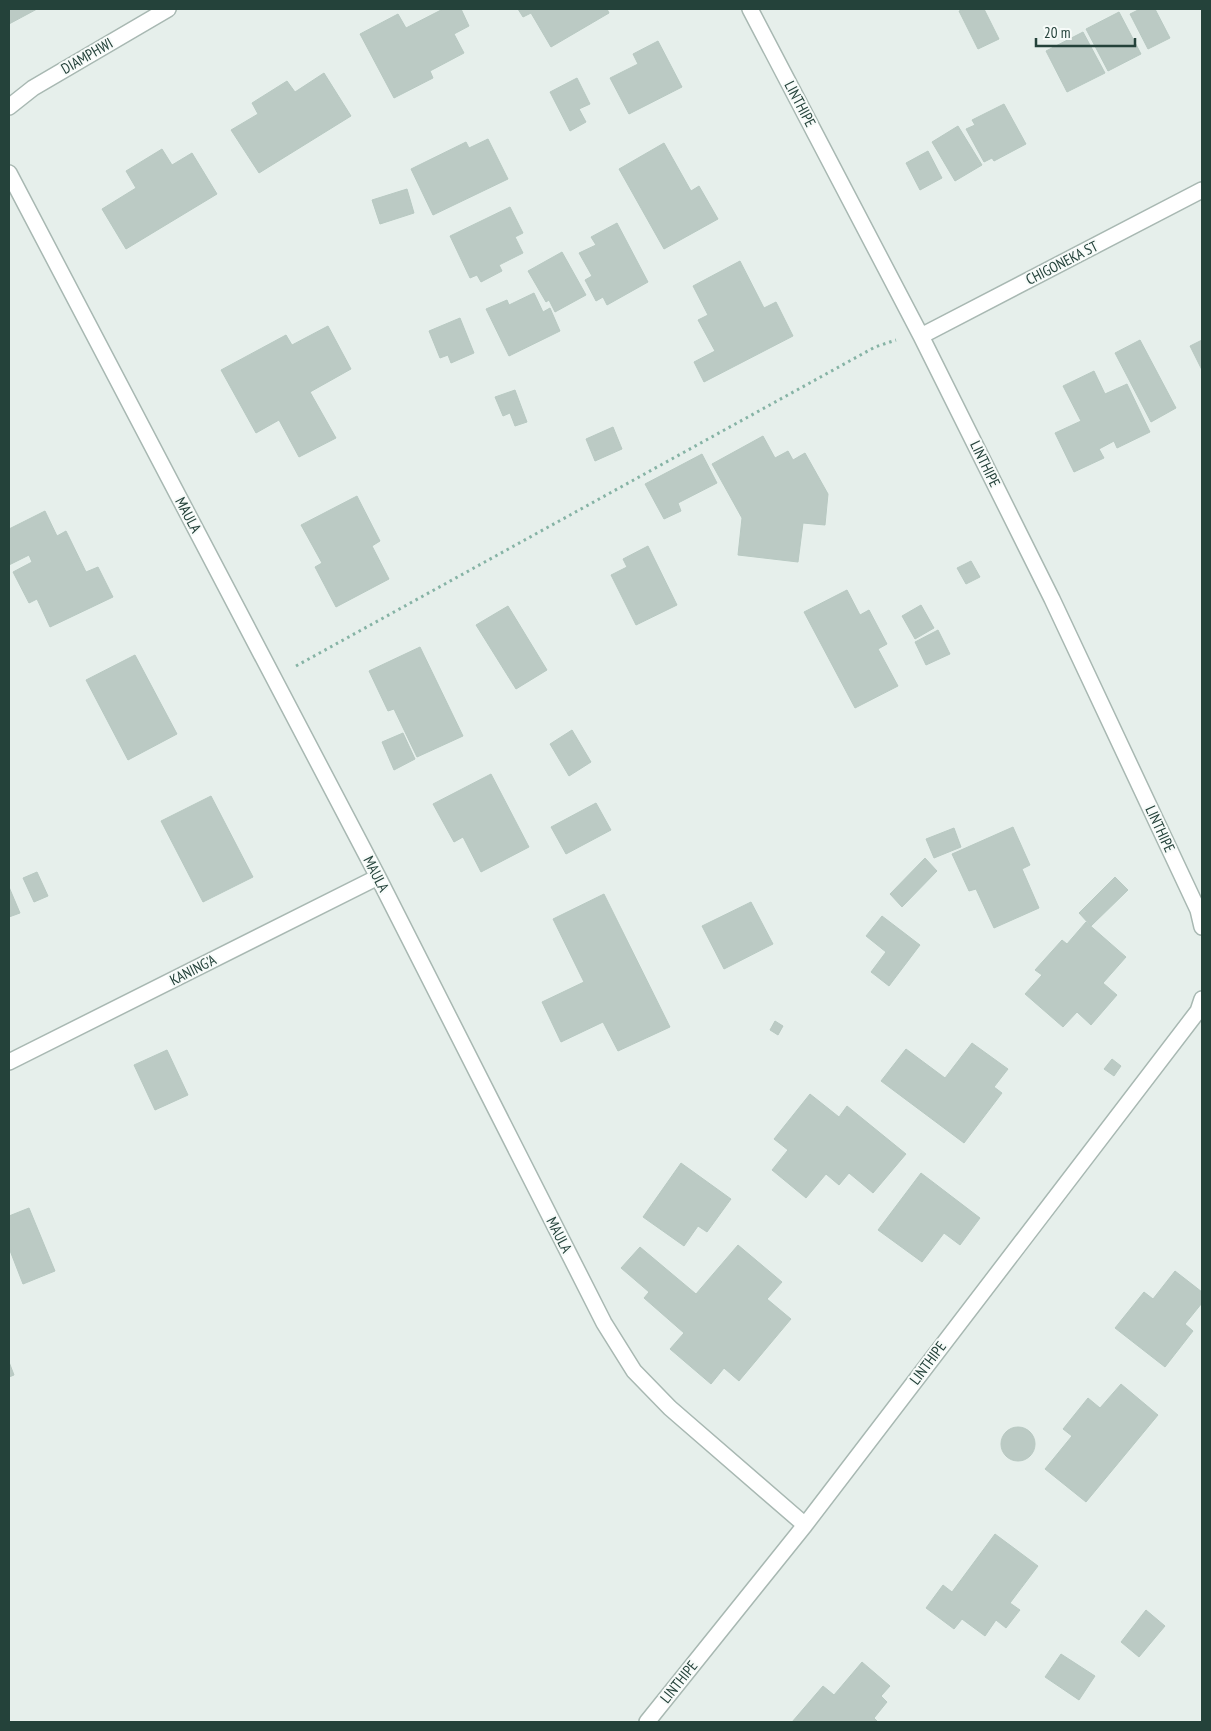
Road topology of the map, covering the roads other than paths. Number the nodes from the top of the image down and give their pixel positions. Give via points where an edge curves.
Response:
1 (168, 9) edge
2 (750, 9) edge
3 (9, 107) edge
4 (9, 174) edge
5 (1202, 190) edge
6 (922, 336) junction
7 (378, 877) junction
8 (1202, 928) edge
9 (1202, 999) edge
10 (9, 1062) edge
11 (805, 1525) junction
12 (647, 1722) edge

1 - 3 street, DIAMPHWI via 33,88
2 - 6 street, LINTHIPE
4 - 7 street, MAULA
5 - 6 street, CHIGONEKA ST
6 - 8 street, LINTHIPE via 1052,599 1198,910
7 - 10 street, KANING'A
7 - 11 street, MAULA via 604,1323 634,1371 670,1408
9 - 11 street, LINTHIPE via 1198,1010
11 - 12 street, LINTHIPE

